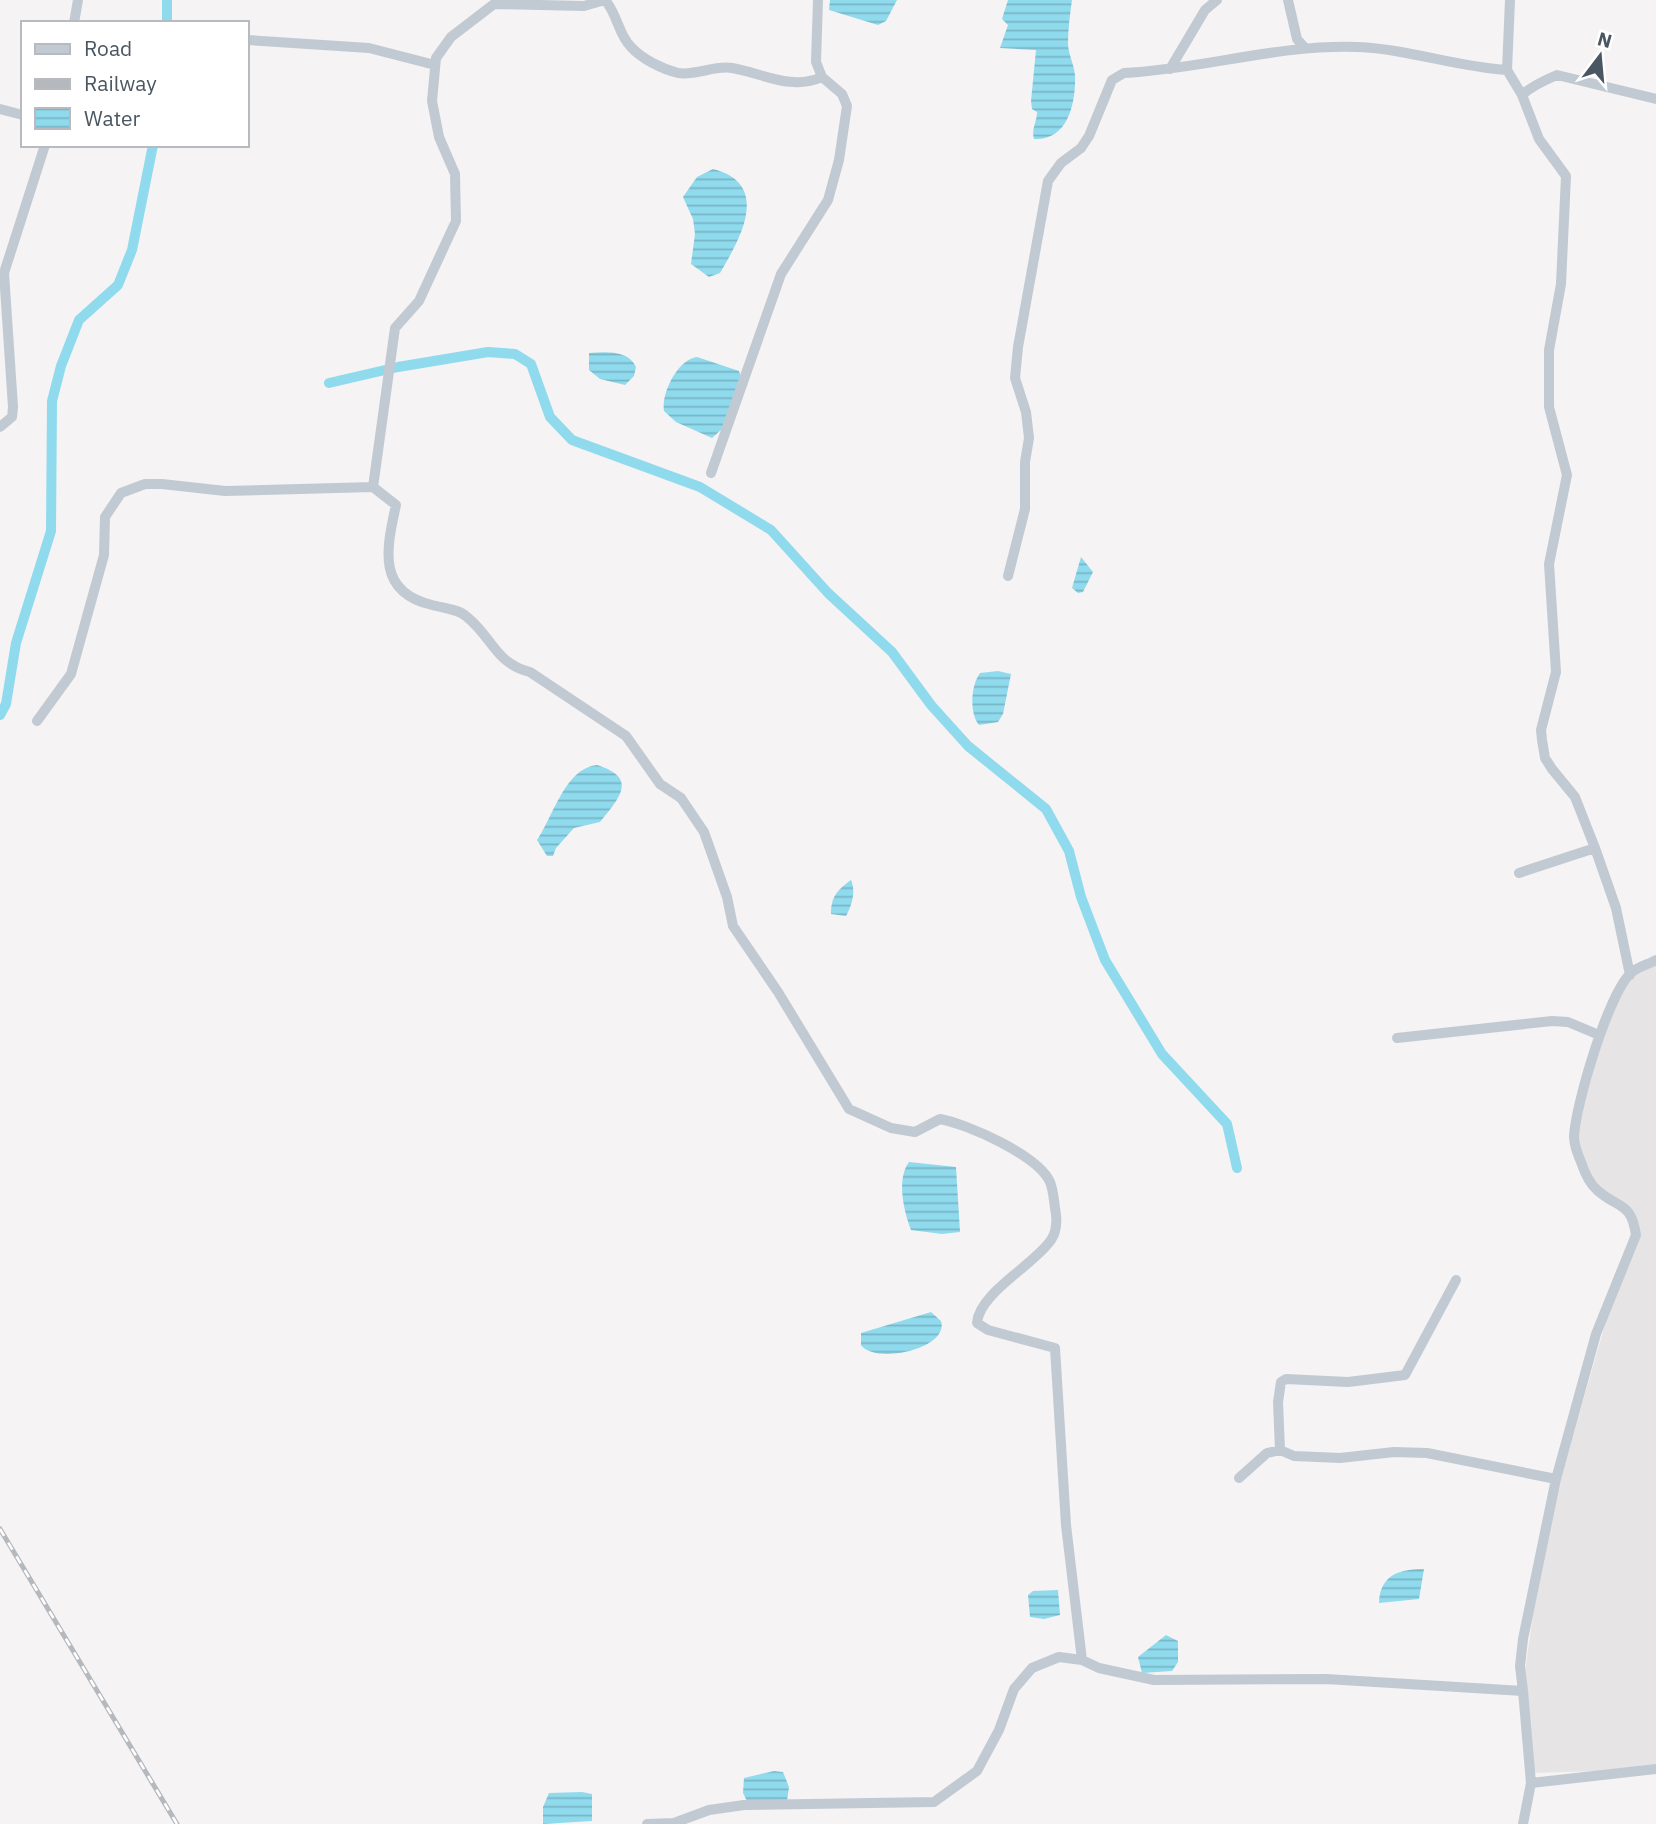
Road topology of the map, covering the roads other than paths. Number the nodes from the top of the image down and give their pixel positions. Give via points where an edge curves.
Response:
1 (78, 0) edge
2 (605, 0) edge
3 (818, 0) edge
4 (1217, 0) edge
5 (1288, 0) edge
6 (1510, 0) edge
7 (74, 21) edge
8 (248, 40) edge
9 (1305, 48) junction
10 (435, 65) junction
11 (1170, 69) junction
12 (1507, 70) junction
13 (822, 77) junction
14 (1522, 94) junction
15 (1656, 99) edge
16 (0, 109) edge
17 (21, 114) edge
18 (44, 147) edge
19 (0, 427) edge
20 (711, 473) dead end
21 (373, 487) junction
22 (1008, 576) dead end
23 (37, 721) dead end
24 (1595, 848) junction
25 (1519, 873) dead end
26 (1656, 960) edge
27 (1630, 975) junction
28 (1599, 1035) junction
29 (1397, 1038) dead end
30 (1456, 1280) dead end
31 (1280, 1450) junction
32 (1239, 1478) dead end
33 (1556, 1479) junction
34 (1082, 1660) junction
35 (1523, 1691) junction
36 (1656, 1769) edge
37 (1531, 1783) junction
38 (647, 1824) edge
39 (1523, 1824) edge

1 - 7 street
2 - 10 street via 584,6 494,4 451,37
2 - 13 street via 630,46 651,62 676,72 730,68 778,81
3 - 13 street via 816,62
4 - 11 street via 1205,10
5 - 9 street via 1297,39
6 - 12 street
8 - 10 street via 369,48
9 - 11 street
9 - 12 street via 1361,47
10 - 21 street via 432,102 439,136 455,174 456,220 419,301 399,321 389,354
11 - 22 street via 1124,73 1111,80 1089,136 1048,181 1017,357 1015,378 1029,438 1025,509
12 - 14 street
13 - 20 street via 842,94 847,106 828,200 781,274
14 - 15 street via 1558,75
14 - 24 street via 1539,139 1566,176 1561,284 1549,350 1549,407 1567,475 1549,564 1556,671 1541,730 1545,758 1575,797
16 - 17 street
18 - 19 street via 4,273 13,407 12,417
21 - 23 street via 225,491 162,484 121,493 105,517 104,555 71,674
21 - 34 street via 396,505 388,553 392,580 404,595 464,614 500,659 530,672 626,736 660,784 681,798 704,832 733,926 849,1109 891,1128 915,1132 940,1119 955,1121 1024,1156 1049,1181 1056,1217 1053,1237 988,1300 977,1322 988,1330 1055,1348 1066,1525
24 - 25 street
24 - 27 street via 1616,908
26 - 27 street
27 - 28 street
28 - 29 street via 1552,1021
28 - 33 street via 1574,1139 1580,1162 1595,1188 1624,1205 1634,1220 1636,1235 1596,1334
30 - 31 street via 1405,1375 1281,1382
31 - 32 street via 1267,1453
31 - 33 street via 1294,1456 1340,1458 1394,1451 1427,1453
33 - 35 street via 1523,1639
34 - 35 street via 1154,1679 1326,1679
34 - 38 street via 1059,1657 1032,1668 1014,1689 977,1771 934,1802 744,1805 709,1810 674,1823
35 - 37 street
36 - 37 street
37 - 39 street

